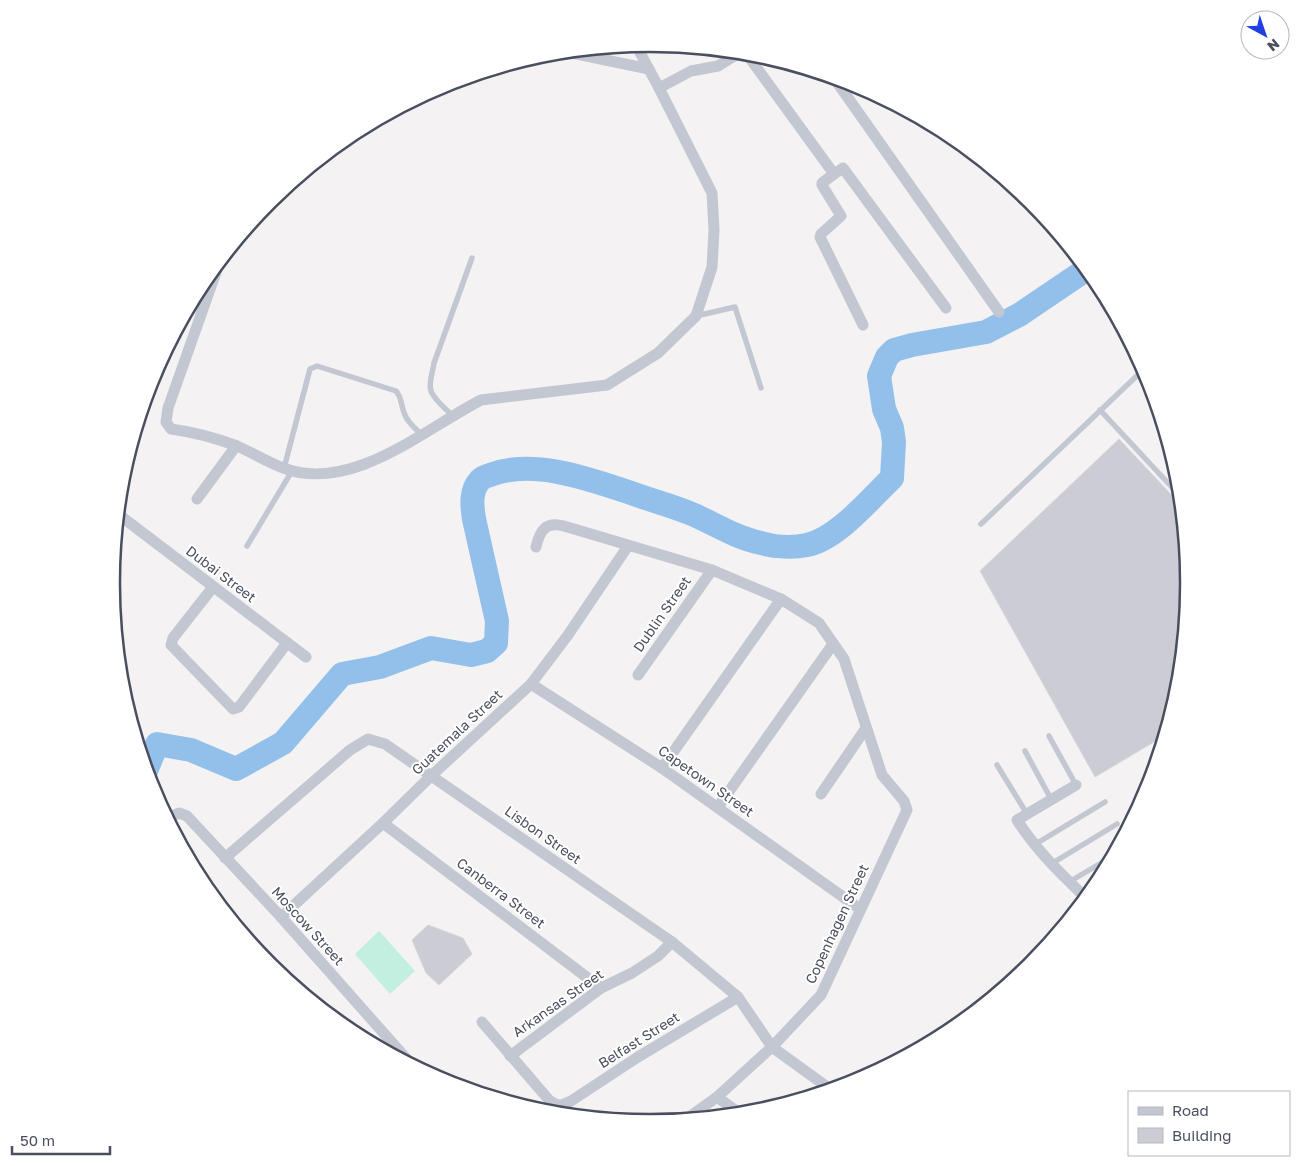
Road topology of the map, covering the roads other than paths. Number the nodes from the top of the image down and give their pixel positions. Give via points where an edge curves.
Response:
1 (640, 53) edge
2 (589, 56) edge
3 (729, 59) edge
4 (753, 63) edge
5 (649, 69) junction
6 (660, 88) junction
7 (842, 89) edge
8 (834, 174) junction
9 (472, 258) dead end
10 (212, 284) edge
11 (946, 308) dead end
12 (999, 312) dead end
13 (696, 316) junction
14 (863, 325) dead end
15 (1138, 375) edge
16 (761, 388) dead end
17 (1100, 410) junction
18 (453, 416) junction
19 (422, 435) junction
20 (236, 446) junction
21 (288, 469) junction
22 (1171, 486) edge
23 (197, 499) dead end
24 (124, 518) edge
25 (981, 524) dead end
26 (247, 546) dead end
27 (628, 546) junction
28 (536, 547) dead end
29 (712, 570) junction
30 (213, 587) junction
31 (781, 598) junction
32 (287, 644) junction
33 (833, 644) junction
34 (306, 657) dead end
35 (638, 675) dead end
36 (531, 684) junction
37 (866, 728) junction
38 (1050, 736) dead end
39 (1025, 751) dead end
40 (997, 765) dead end
41 (662, 768) junction
42 (431, 776) junction
43 (1076, 785) joint
44 (821, 794) dead end
45 (1051, 799) junction
46 (1105, 802) dead end
47 (718, 807) junction
48 (1027, 814) junction
49 (173, 816) edge
50 (383, 823) junction
51 (1117, 824) dead end
52 (1034, 845) junction
53 (226, 858) junction
54 (1100, 863) edge
55 (1051, 864) junction
56 (1069, 882) junction
57 (1080, 893) edge
58 (860, 910) junction
59 (281, 918) junction
60 (672, 942) junction
61 (601, 988) junction
62 (738, 997) junction
63 (482, 1022) dead end
64 (772, 1047) junction
65 (398, 1049) edge
66 (510, 1056) junction
67 (823, 1084) edge
68 (717, 1097) junction
69 (555, 1104) edge
70 (558, 1105) edge
71 (730, 1107) edge
72 (698, 1111) edge

1 - 5 street
2 - 5 street
3 - 6 street via 718,66 691,71
4 - 8 street
5 - 6 street
6 - 13 street via 712,193 712,267
7 - 12 street
8 - 11 street via 843,168
8 - 14 street via 822,185 841,216 820,237
9 - 18 lane via 431,377 431,390
10 - 20 street via 168,408 166,422 171,429 205,435
13 - 16 lane via 735,307
13 - 18 street via 658,353 607,384 481,400
15 - 17 lane
17 - 22 lane
17 - 25 lane
18 - 19 street
19 - 21 street via 370,462 339,472 302,474
19 - 21 lane via 405,415 396,391 317,366 310,369
20 - 21 street
20 - 23 street
21 - 26 lane
24 - 30 street, Dubai Street
27 - 28 street via 554,523 542,531
27 - 29 street
27 - 36 street, Guatemala Street
29 - 31 street
29 - 35 street, Dublin Street
30 - 32 street, Dubai Street
30 - 32 street via 173,638 171,646 233,709 239,706
31 - 33 street via 819,623
31 - 41 street
32 - 34 street, Dubai Street
33 - 37 street via 844,659
33 - 47 street
36 - 41 street, Capetown Street
36 - 42 street, Guatemala Street
37 - 44 street
37 - 58 street, Copenhagen Street via 882,775 904,801 907,810
38 - 43 lane
39 - 45 lane
40 - 48 lane
41 - 47 street, Capetown Street
42 - 50 street, Guatemala Street
42 - 53 street, Lisbon Street via 385,744 368,739 350,750
42 - 60 street, Lisbon Street
43 - 45 street
45 - 48 street
46 - 52 lane
47 - 58 street, Capetown Street
48 - 52 street via 1018,820
49 - 53 street, Moscow Street via 179,813 187,816
50 - 59 street, Guatemala Street
50 - 61 street, Canberra Street
51 - 55 lane
52 - 55 street
53 - 59 street, Moscow Street
54 - 56 lane
55 - 56 street
56 - 57 street
58 - 64 street, Copenhagen Street via 820,995
59 - 65 street, Moscow Street
60 - 61 street, Arkansas Street via 632,973
60 - 62 street, Lisbon Street
61 - 66 street, Arkansas Street
62 - 64 street, Lisbon Street
62 - 70 street, Belfast Street via 571,1101
63 - 66 street
64 - 67 street, Lisbon Street
64 - 68 street, Copenhagen Street
66 - 69 street, Belfast Street
68 - 71 street
68 - 72 street, Copenhagen Street

